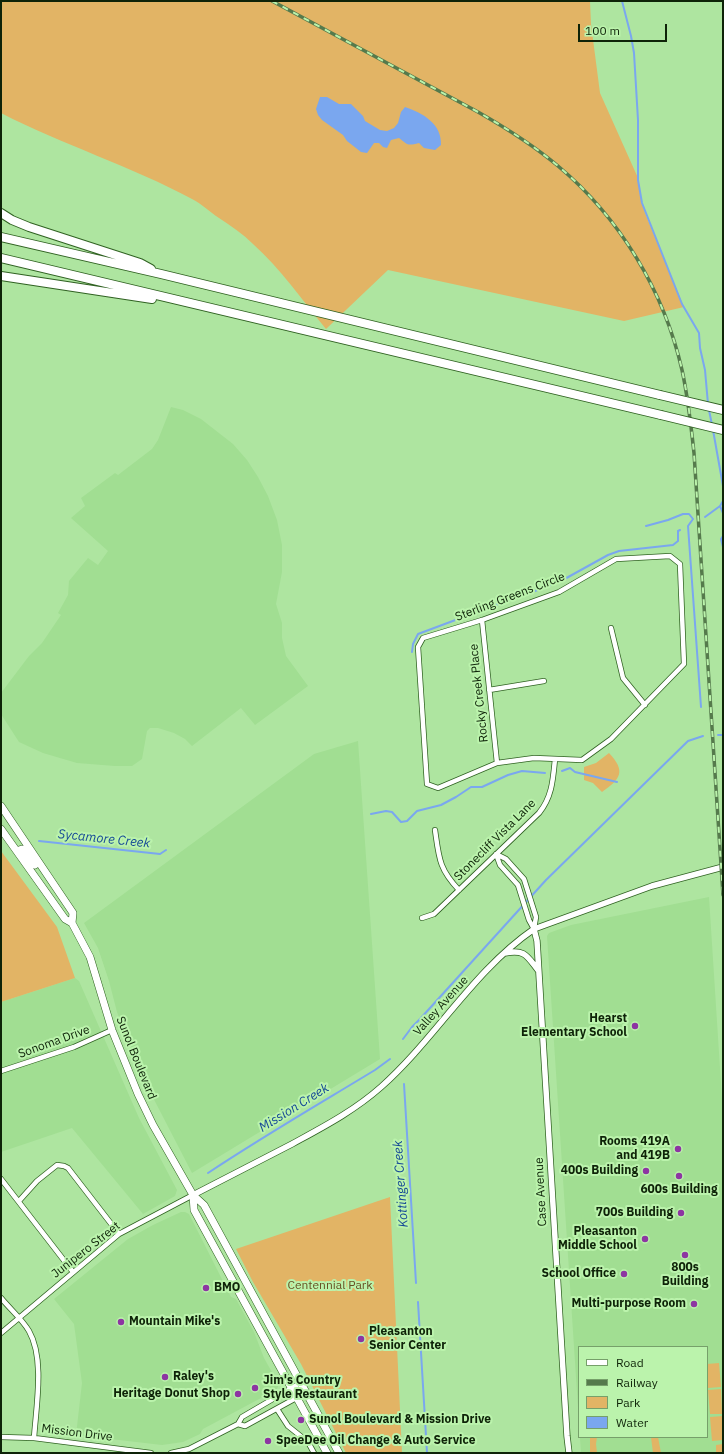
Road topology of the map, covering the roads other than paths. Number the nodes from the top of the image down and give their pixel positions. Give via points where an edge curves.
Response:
1 (1, 213) edge
2 (1, 237) edge
3 (1, 258) edge
4 (161, 274) junction
5 (1, 276) edge
6 (209, 307) junction
7 (723, 410) edge
8 (723, 430) edge
9 (482, 620) junction
10 (611, 628) dead end
11 (544, 681) dead end
12 (489, 690) junction
13 (645, 705) junction
14 (555, 759) junction
15 (497, 763) junction
16 (1, 806) edge
17 (1, 829) edge
18 (435, 830) dead end
19 (17, 851) junction
20 (496, 854) junction
21 (723, 867) edge
22 (55, 887) junction
23 (459, 890) junction
24 (422, 918) dead end
25 (72, 923) junction
26 (534, 929) junction
27 (503, 954) junction
28 (538, 971) junction
29 (112, 1030) junction
30 (1, 1071) edge
31 (1, 1179) edge
32 (193, 1196) junction
33 (19, 1201) junction
34 (119, 1234) junction
35 (73, 1272) junction
36 (1, 1298) edge
37 (19, 1319) junction
38 (1, 1334) edge
39 (302, 1382) junction
40 (291, 1388) junction
41 (307, 1392) junction
42 (297, 1398) junction
43 (277, 1409) junction
44 (238, 1424) junction
45 (1, 1437) edge
46 (34, 1438) junction
47 (151, 1453) edge
48 (171, 1453) edge
49 (314, 1453) edge
50 (327, 1453) edge
51 (339, 1453) edge
52 (569, 1453) edge

1 - 4 highway via 29,227 140,263
2 - 4 highway
3 - 6 highway
4 - 7 highway, bridge
5 - 6 highway
6 - 8 highway, bridge
9 - 12 street, Rocky Creek Place
9 - 13 street, Sterling Greens Circle via 558,592 616,559 670,556 680,564 684,664
9 - 15 street, Sterling Greens Circle via 423,638 418,647 427,784 438,788
10 - 13 street via 623,678
11 - 12 street
12 - 15 street, Rocky Creek Place
13 - 14 street, Sterling Greens Circle via 611,739 582,760
14 - 15 street, Sterling Greens Circle via 534,758
14 - 20 street, Stonecliff Vista Lane via 550,795 546,805
16 - 22 main road, Sunol Boulevard
17 - 19 main road, Sunol Boulevard
18 - 23 street via 442,868
19 - 22 main road via 25,851 42,875
19 - 25 main road, Sunol Boulevard via 65,920
20 - 23 street, Stonecliff Vista Lane
20 - 26 street, Case Avenue via 500,865 518,884
20 - 26 street, Case Avenue via 506,859 524,879 536,917
21 - 26 street, Valley Avenue via 652,886
22 - 25 main road, Sunol Boulevard via 73,913
23 - 24 street, Stonecliff Vista Lane via 434,914
25 - 29 main road, Sunol Boulevard via 90,957
26 - 27 street, Valley Avenue
26 - 28 street, Case Avenue
27 - 28 street via 520,952 529,958
27 - 32 street, Valley Avenue via 395,1074 365,1100 323,1127
28 - 52 street, Case Avenue
29 - 30 street, Sonoma Drive via 74,1047
29 - 32 main road, Sunol Boulevard via 145,1109
31 - 33 street
32 - 34 street, Junipero Street
32 - 39 main road, Sunol Boulevard via 204,1205
32 - 40 main road, Sunol Boulevard via 194,1210
33 - 34 street via 37,1181 58,1165 64,1166
33 - 35 street
34 - 35 street, Junipero Street
35 - 37 street, Junipero Street
36 - 37 street
37 - 38 street, Junipero Street
37 - 46 street via 35,1344 39,1378
39 - 40 street
39 - 41 main road, Sunol Boulevard
40 - 42 main road, Sunol Boulevard
40 - 44 street via 242,1417
41 - 42 street
41 - 51 main road, Sunol Boulevard
42 - 43 street
42 - 50 main road, Sunol Boulevard
43 - 44 street via 245,1426
43 - 49 street via 288,1426 308,1442
44 - 48 street via 189,1449
45 - 46 street, Mission Drive
46 - 47 street, Mission Drive

